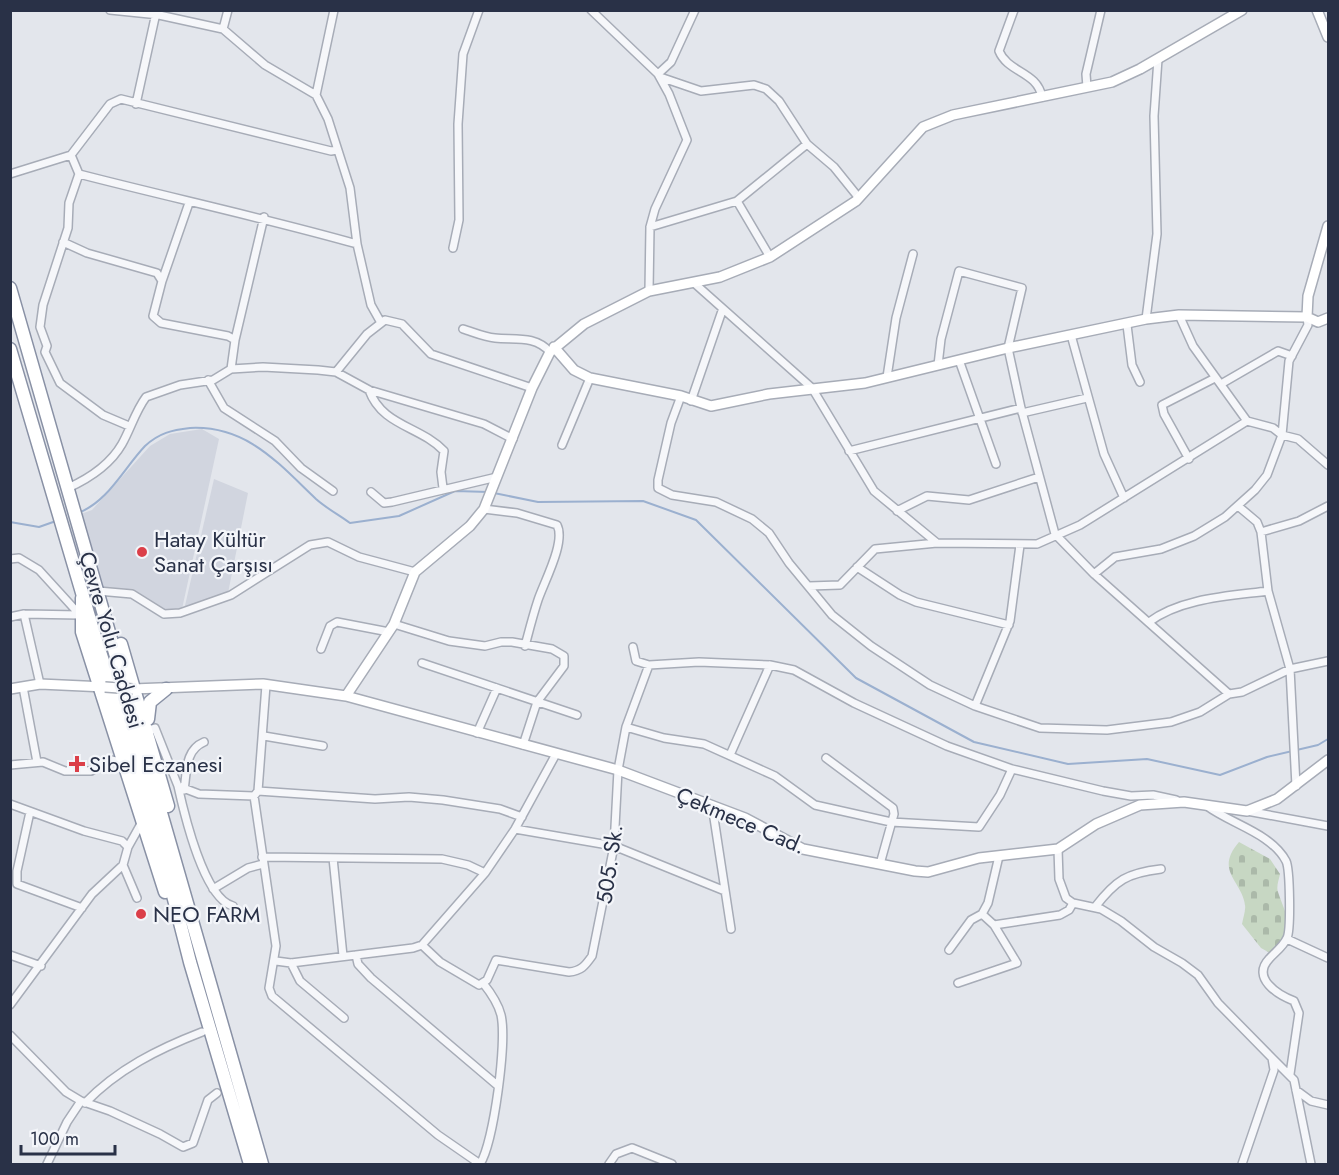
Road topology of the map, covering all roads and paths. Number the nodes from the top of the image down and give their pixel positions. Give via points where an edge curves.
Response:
1 (110, 10) edge
2 (228, 10) edge
3 (334, 10) edge
4 (478, 10) edge
5 (591, 10) edge
6 (695, 10) edge
7 (1014, 10) edge
8 (1101, 10) edge
9 (1242, 10) edge
10 (1317, 10) edge
11 (156, 13) edge
12 (223, 29) junction
13 (1329, 37) edge
14 (1158, 59) junction
15 (659, 75) junction
16 (1087, 87) junction
17 (316, 95) junction
18 (1041, 97) junction
19 (136, 104) junction
20 (807, 144) junction
21 (337, 150) junction
22 (71, 155) junction
23 (10, 174) edge
24 (79, 174) junction
25 (859, 198) junction
26 (736, 201) junction
27 (189, 203) junction
28 (264, 218) junction
29 (1329, 226) edge
30 (650, 227) junction
31 (63, 242) junction
32 (357, 244) junction
33 (453, 248) dead end
34 (913, 254) dead end
35 (770, 257) junction
36 (1325, 257) edge
37 (162, 281) junction
38 (693, 282) junction
39 (10, 288) edge
40 (649, 291) junction
41 (722, 311) junction
42 (1179, 315) junction
43 (1307, 317) junction
44 (1329, 318) edge
45 (1146, 319) junction
46 (380, 321) junction
47 (1127, 325) junction
48 (463, 329) dead end
49 (1071, 336) junction
50 (235, 340) junction
51 (1008, 348) junction
52 (10, 349) edge
53 (552, 350) junction
54 (1292, 356) junction
55 (959, 360) junction
56 (938, 365) junction
57 (231, 369) junction
58 (336, 372) junction
59 (887, 377) junction
60 (590, 378) junction
61 (1215, 378) junction
62 (208, 380) junction
63 (1140, 382) dead end
64 (1221, 384) junction
65 (532, 388) junction
66 (812, 388) junction
67 (369, 390) junction
68 (681, 396) junction
69 (1087, 398) junction
70 (691, 401) junction
71 (1022, 411) junction
72 (980, 419) junction
73 (1247, 421) junction
74 (129, 426) junction
75 (1282, 435) junction
76 (513, 439) junction
77 (562, 445) dead end
78 (849, 451) junction
79 (1189, 459) junction
80 (996, 464) dead end
81 (1329, 465) edge
82 (497, 477) junction
83 (1039, 477) junction
84 (443, 488) junction
85 (333, 491) dead end
86 (371, 492) dead end
87 (70, 494) junction
88 (1124, 498) junction
89 (1238, 506) junction
90 (1329, 506) edge
91 (484, 509) junction
92 (897, 511) junction
93 (1261, 532) junction
94 (1055, 534) junction
95 (937, 543) junction
96 (1020, 545) junction
97 (10, 559) edge
98 (857, 567) junction
99 (414, 572) junction
100 (1094, 574) junction
101 (808, 586) junction
102 (98, 588) junction
103 (83, 591) junction
104 (1268, 591) junction
105 (24, 614) junction
106 (80, 615) junction
107 (10, 617) edge
108 (1149, 622) junction
109 (1009, 625) junction
110 (392, 628) junction
111 (525, 646) junction
112 (633, 647) dead end
113 (321, 649) dead end
114 (1329, 661) edge
115 (422, 663) dead end
116 (770, 665) junction
117 (649, 666) junction
118 (1290, 669) junction
119 (40, 684) junction
120 (266, 685) junction
121 (23, 687) junction
122 (102, 687) junction
123 (496, 688) junction
124 (10, 689) edge
125 (134, 689) junction
126 (166, 689) junction
127 (1229, 694) junction
128 (346, 696) junction
129 (537, 702) junction
130 (975, 706) junction
131 (577, 715) dead end
132 (626, 727) junction
133 (148, 730) junction
134 (477, 733) junction
135 (264, 736) junction
136 (204, 742) dead end
137 (523, 745) junction
138 (322, 746) dead end
139 (556, 754) junction
140 (730, 755) junction
141 (826, 758) dead end
142 (1329, 760) edge
143 (37, 762) junction
144 (122, 762) junction
145 (10, 765) edge
146 (1012, 769) junction
147 (618, 770) junction
148 (1296, 786) junction
149 (181, 788) junction
150 (256, 793) junction
151 (1184, 802) junction
152 (10, 804) edge
153 (712, 806) junction
154 (1207, 806) junction
155 (1247, 811) junction
156 (30, 812) junction
157 (522, 817) junction
158 (142, 822) junction
159 (891, 822) junction
160 (1329, 826) edge
161 (515, 830) junction
162 (614, 846) junction
163 (128, 847) junction
164 (1058, 849) junction
165 (999, 856) junction
166 (333, 858) junction
167 (263, 860) junction
168 (879, 864) junction
169 (123, 865) junction
170 (1161, 869) dead end
171 (485, 873) junction
172 (10, 884) edge
173 (20, 887) junction
174 (213, 889) junction
175 (725, 891) junction
176 (137, 898) dead end
177 (1072, 903) junction
178 (233, 906) dead end
179 (1095, 907) junction
180 (82, 908) junction
181 (982, 914) junction
182 (994, 925) junction
183 (731, 928) dead end
184 (1287, 939) junction
185 (198, 941) junction
186 (422, 945) junction
187 (949, 950) dead end
188 (10, 955) edge
189 (356, 955) junction
190 (343, 956) junction
191 (1329, 958) edge
192 (276, 961) junction
193 (190, 962) junction
194 (291, 963) junction
195 (41, 966) junction
196 (483, 983) junction
197 (958, 983) dead end
198 (10, 1005) edge
199 (344, 1018) dead end
200 (202, 1032) dead end
201 (10, 1035) edge
202 (1272, 1058) junction
203 (1290, 1074) junction
204 (497, 1084) junction
205 (1296, 1090) junction
206 (217, 1093) dead end
207 (83, 1102) junction
208 (1329, 1105) edge
209 (47, 1164) edge
210 (250, 1164) edge
211 (262, 1164) edge
212 (609, 1164) edge
213 (672, 1164) edge
214 (1242, 1164) edge
215 (1311, 1164) edge

1 - 11 street
2 - 12 street
3 - 17 street
4 - 33 street via 463,54 458,124 459,220
5 - 15 street
6 - 15 street via 670,62
7 - 18 street via 999,51 1003,60 1033,78 1040,86
8 - 16 street via 1086,74
9 - 14 street
10 - 13 street
11 - 12 street
11 - 19 street
12 - 17 street via 265,65
14 - 16 street via 1112,82
14 - 45 street via 1154,116 1157,234
15 - 20 street via 701,91 753,86 766,89
15 - 30 street via 687,140
16 - 18 street
17 - 21 street
18 - 25 street via 953,115 923,127
19 - 21 street
19 - 22 street via 116,100
20 - 25 street via 834,167
20 - 26 street
21 - 32 street via 350,188
22 - 23 street
22 - 24 street
24 - 27 street
24 - 31 street via 69,203 70,219
25 - 35 street
26 - 30 street
26 - 35 street
27 - 28 street
27 - 37 street
28 - 32 street
28 - 50 street
29 - 36 street
30 - 40 street
31 - 37 street via 87,253 149,269
31 - 74 street via 43,305 40,327 47,359 60,384 103,415
32 - 46 street via 371,305
34 - 59 street
35 - 38 street via 720,277
36 - 43 street via 1308,296
37 - 50 street via 152,311 161,323
38 - 40 street
38 - 41 street
39 - 87 highway, Çevre Yolu Caddesi
40 - 53 street via 584,324
41 - 66 street
41 - 70 street
42 - 43 street
42 - 45 street
42 - 61 street via 1193,346
43 - 44 street via 1318,322
43 - 54 street via 1308,325
45 - 47 street
46 - 58 street
46 - 65 street via 402,324 431,354
47 - 49 street
47 - 63 street via 1132,365
48 - 53 street via 495,338 532,340
49 - 51 street
49 - 69 street
50 - 57 street
51 - 55 street
51 - 56 street via 1022,288 959,271
51 - 71 street
52 - 103 highway, Çevre Yolu Caddesi
53 - 60 street via 574,370
53 - 65 street
54 - 64 street via 1278,351
54 - 75 street
55 - 56 street
55 - 72 street
56 - 59 street
57 - 58 street
57 - 62 street
58 - 67 street
59 - 66 street
60 - 68 street
60 - 77 street
61 - 64 street
61 - 79 street via 1162,405
62 - 74 street via 146,397
62 - 85 street via 224,408 275,441 301,468
64 - 73 street
65 - 76 street
66 - 70 street via 711,406
66 - 78 street
67 - 76 street via 484,424
67 - 84 street via 378,409 408,430 428,437 444,451
68 - 70 street
68 - 101 street via 671,423 658,488 672,495 716,502 752,519 769,533
69 - 71 street
69 - 88 street via 1104,454
71 - 72 street
71 - 83 street
72 - 78 street
72 - 80 street
73 - 75 street via 1274,428
73 - 79 street
74 - 87 street via 111,460
75 - 81 street via 1298,439
75 - 89 street via 1267,475
76 - 82 street
78 - 92 street via 874,491
79 - 88 street
82 - 84 street
82 - 91 street
83 - 92 street via 969,500 927,496
83 - 94 street
84 - 86 street via 384,503
87 - 102 highway, Çevre Yolu Caddesi
88 - 94 street via 1080,525
89 - 93 street via 1257,522
89 - 100 street via 1194,536 1161,549 1115,557
90 - 93 street
91 - 99 street via 470,526
91 - 111 street via 517,513 560,528 557,550 537,600
92 - 95 street
93 - 104 street
94 - 96 street via 1036,544
94 - 100 street
95 - 96 street
95 - 98 street via 875,549
96 - 109 street
97 - 106 street via 19,558 34,566
98 - 101 street via 840,585
98 - 109 street via 900,596
99 - 102 street via 322,542 310,545 216,603 180,614 164,614 132,594
99 - 110 street
100 - 108 street
101 - 130 street via 832,615 871,646 930,686
102 - 125 highway via 113,618
102 - 185 highway, Çevre Yolu Caddesi
103 - 106 highway
103 - 193 highway, Çevre Yolu Caddesi via 151,809
104 - 108 street via 1176,608
104 - 118 street
105 - 106 street
105 - 107 street
105 - 119 street
106 - 122 highway via 81,632
108 - 127 street
109 - 130 street
110 - 111 street via 485,646 501,642
110 - 113 street via 337,622 330,626
110 - 128 street
111 - 129 street via 552,649 566,659
112 - 117 street via 636,661
114 - 118 street
115 - 123 street
116 - 117 street via 699,662
116 - 140 street
116 - 146 street via 794,670 947,746
117 - 132 street, 505. Sk.
118 - 127 street via 1242,692
118 - 148 street
119 - 121 street, Çekmece Cad.
119 - 122 street, Çekmece Cad.
120 - 126 street, Çekmece Cad.
120 - 128 street, Çekmece Cad.
120 - 135 street
121 - 124 street, Çekmece Cad.
121 - 143 street
122 - 125 street, Çekmece Cad., bridge
122 - 144 highway
123 - 129 street
123 - 134 street
125 - 126 street, Çekmece Cad.
125 - 133 highway
126 - 133 highway via 150,702
127 - 130 street via 1200,712 1171,722 1107,730 1040,728
128 - 134 street, Çekmece Cad.
129 - 131 street
129 - 137 street
132 - 140 street via 704,744
132 - 147 street, 505. Sk.
133 - 149 street via 155,728
133 - 185 highway
134 - 137 street, Çekmece Cad.
135 - 138 street
135 - 150 street
136 - 149 street via 189,755
137 - 139 street, Çekmece Cad.
139 - 147 street, Çekmece Cad.
139 - 157 street
140 - 159 street via 775,776 815,805
141 - 159 street via 892,808
142 - 148 street, Çekmece Cad.
143 - 144 street via 65,771 91,771 111,760
143 - 145 street
144 - 158 highway
146 - 151 street via 1103,792 1153,795
146 - 159 street via 979,827
147 - 153 street, Çekmece Cad.
147 - 162 street, 505. Sk.
148 - 155 street, Çekmece Cad.
149 - 150 street via 199,794
149 - 174 street via 200,862
150 - 157 street via 443,800 500,809
150 - 167 street
151 - 154 street, Çekmece Cad.
151 - 164 street, Çekmece Cad. via 1140,805 1096,824
152 - 156 street
153 - 168 street, Çekmece Cad. via 746,818 803,849
153 - 175 street
154 - 155 street, Çekmece Cad.
154 - 184 street via 1263,837 1287,863
155 - 160 street
156 - 163 street via 122,841
156 - 173 street via 17,871
157 - 161 street
158 - 163 street
158 - 193 highway
159 - 168 street
161 - 162 street
161 - 171 street
162 - 175 street
162 - 196 street, 505. Sk. via 592,956 581,969 569,972 496,960
163 - 169 street
164 - 165 street, Çekmece Cad.
164 - 177 street via 1062,890
165 - 168 street, Çekmece Cad. via 928,872
165 - 181 street
166 - 167 street
166 - 171 street via 442,859
166 - 190 street
167 - 174 street
167 - 192 street
169 - 176 street
169 - 180 street
170 - 179 street via 1124,877
171 - 186 street
172 - 173 street
173 - 180 street
174 - 178 street via 220,900
175 - 183 street
177 - 179 street
177 - 182 street via 1060,915
179 - 202 street via 1198,975 1218,1003
180 - 195 street
181 - 182 street
181 - 187 street via 970,920
182 - 197 street via 1017,963
184 - 191 street
184 - 203 street via 1263,972 1265,981 1281,996 1294,1001 1299,1013
185 - 211 highway, Çevre Yolu Caddesi
186 - 189 street
186 - 196 street via 463,977 475,984
188 - 195 street
189 - 190 street
189 - 204 street via 358,964 371,978
190 - 194 street
192 - 194 street
192 - 204 street via 269,988 277,1001 438,1135 480,1164 491,1142
193 - 210 highway, Çevre Yolu Caddesi
194 - 199 street via 300,981
195 - 198 street
196 - 204 street via 502,1020 502,1060
200 - 207 street via 139,1061 107,1080
201 - 207 street via 62,1089
202 - 203 street
202 - 214 street via 1274,1070
203 - 205 street
205 - 208 street via 1311,1101
205 - 215 street
206 - 207 street via 208,1100 192,1143 186,1147
207 - 209 street via 67,1122
212 - 213 street via 616,1154 632,1148

